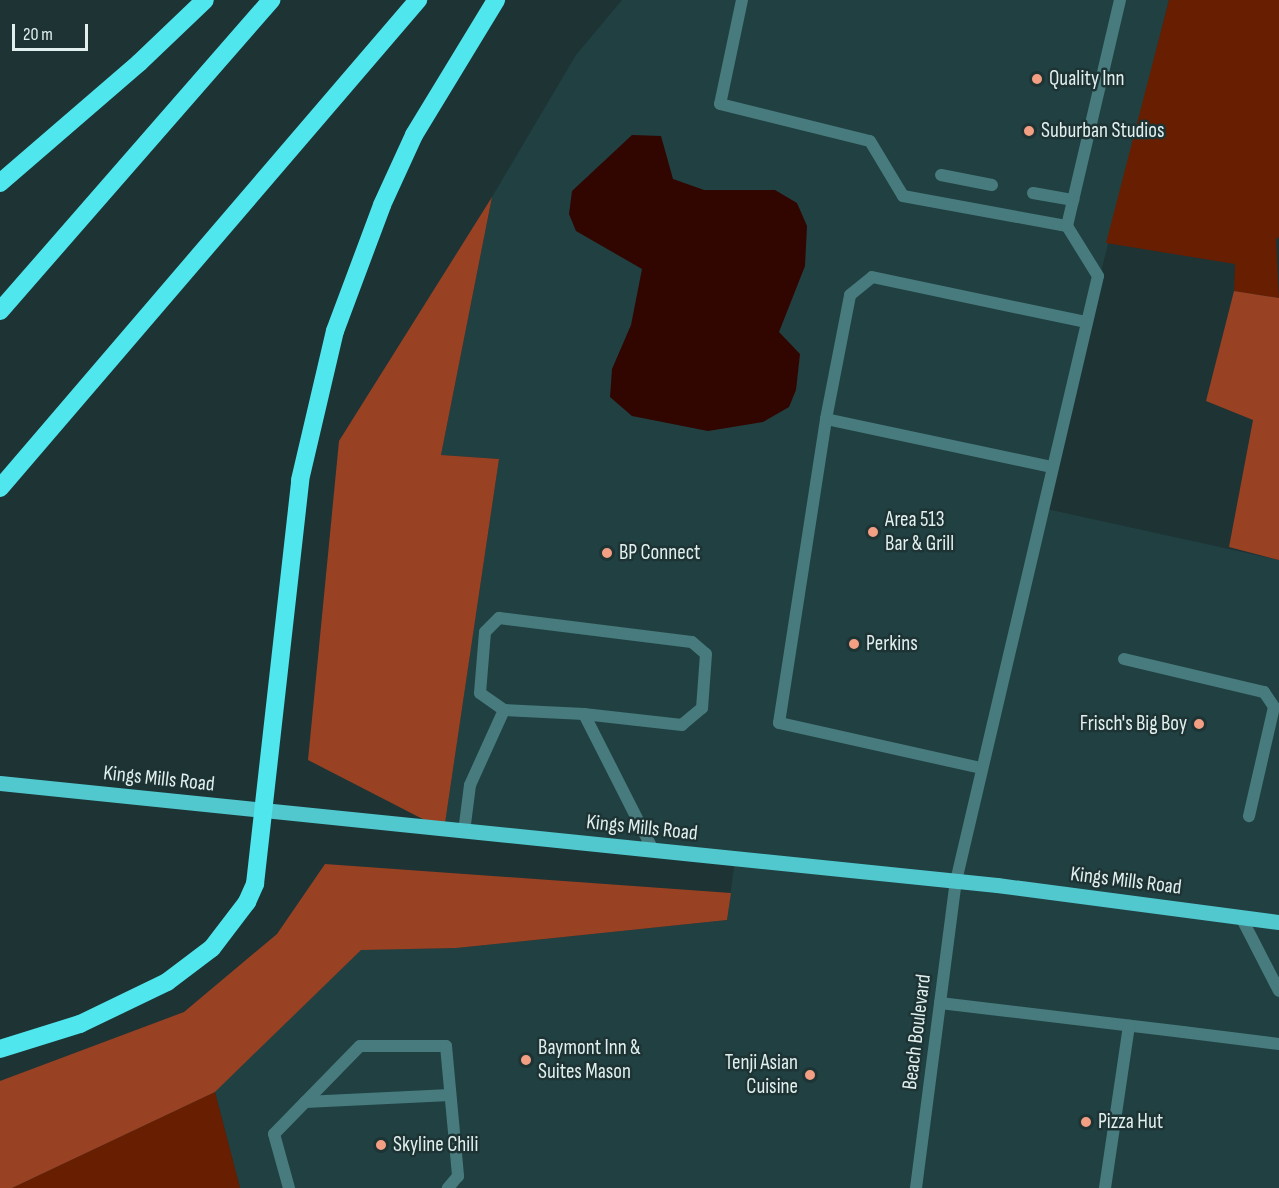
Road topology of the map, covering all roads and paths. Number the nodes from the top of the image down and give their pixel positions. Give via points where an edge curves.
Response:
1 (206, 0) edge
2 (270, 0) edge
3 (418, 0) edge
4 (496, 0) edge
5 (742, 0) edge
6 (1120, 0) edge
7 (941, 176) dead end
8 (0, 183) edge
9 (992, 184) dead end
10 (1033, 193) dead end
11 (1073, 200) junction
12 (1067, 226) junction
13 (0, 311) edge
14 (1085, 322) junction
15 (826, 419) junction
16 (1051, 467) junction
17 (0, 488) edge
18 (1124, 659) dead end
19 (504, 710) junction
20 (584, 714) junction
21 (981, 768) junction
22 (0, 783) edge
23 (262, 812) junction
24 (1249, 816) dead end
25 (464, 832) junction
26 (653, 850) junction
27 (956, 881) junction
28 (1241, 917) junction
29 (1279, 922) edge
30 (1279, 991) edge
31 (940, 1003) junction
32 (1129, 1026) junction
33 (1279, 1044) edge
34 (0, 1049) edge
35 (450, 1095) junction
36 (305, 1102) junction
37 (289, 1188) edge
38 (448, 1188) edge
39 (916, 1188) edge
40 (1105, 1188) edge

1 - 8 highway
2 - 13 highway
3 - 17 highway
4 - 23 highway via 414,135 382,205 335,331 300,480
5 - 12 street via 720,104 870,141 903,196
6 - 11 street
7 - 9 street
10 - 11 street
11 - 12 street
12 - 14 street, Beach Boulevard via 1098,276
14 - 15 street via 872,276 850,296
14 - 16 street, Beach Boulevard
15 - 16 street
15 - 21 street via 779,723
16 - 21 street, Beach Boulevard
18 - 24 street via 1264,692 1274,707
19 - 20 street
19 - 20 street via 480,693 485,632 499,618 692,642 706,654 702,708 682,725
19 - 25 street via 470,785
20 - 26 street
21 - 27 street, Beach Boulevard
22 - 23 main road, Kings Mills Road
23 - 25 main road, Kings Mills Road
23 - 34 highway via 255,884 237,919 212,948 133,1001 80,1024
25 - 26 main road, Kings Mills Road
26 - 27 main road, Kings Mills Road
27 - 28 main road, Kings Mills Road
27 - 31 street, Beach Boulevard
28 - 29 main road, Kings Mills Road
28 - 30 street
31 - 32 street
31 - 39 street, Beach Boulevard
32 - 33 street
32 - 40 street
35 - 36 street
35 - 36 street via 446,1046 360,1046
35 - 38 street via 458,1176
36 - 37 street via 274,1134

